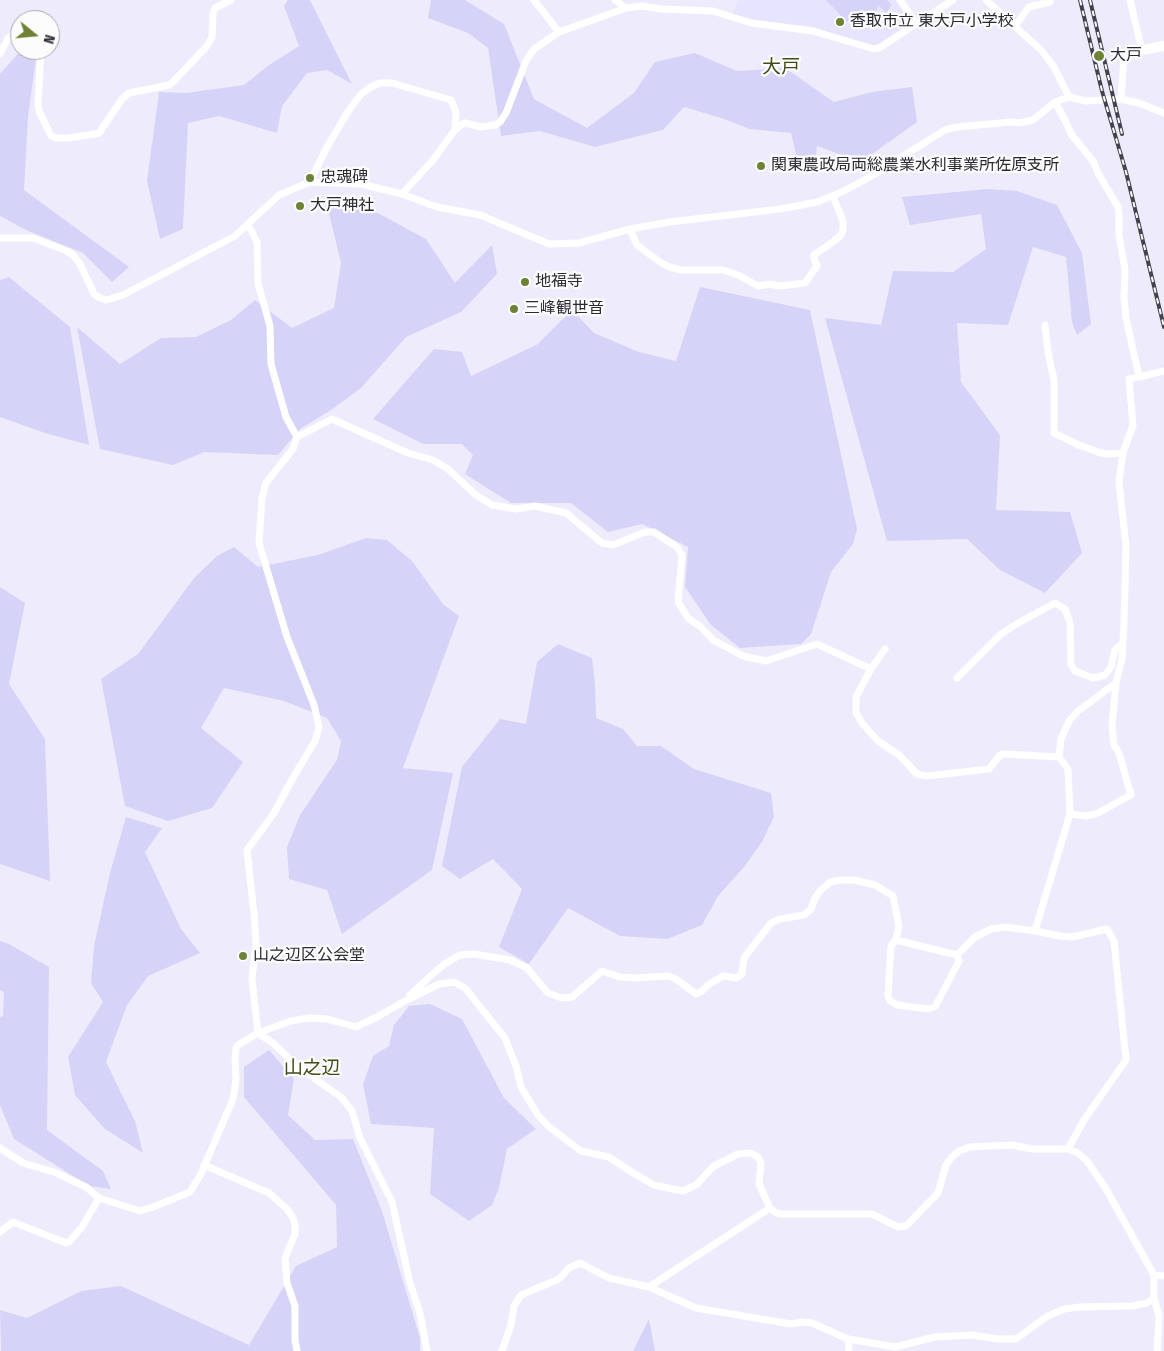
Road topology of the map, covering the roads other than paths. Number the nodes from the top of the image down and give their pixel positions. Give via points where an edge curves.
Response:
1 (231, 0) edge
2 (534, 0) edge
3 (615, 0) edge
4 (900, 0) edge
5 (954, 0) edge
6 (986, 0) edge
7 (1050, 0) edge
8 (1130, 0) edge
9 (626, 8) junction
10 (916, 24) junction
11 (1015, 26) junction
12 (559, 32) junction
13 (10, 37) edge
14 (1164, 46) edge
15 (1142, 50) junction
16 (0, 54) edge
17 (40, 60) edge
18 (1069, 97) junction
19 (1121, 99) junction
20 (1055, 102) junction
21 (1164, 113) edge
22 (455, 130) junction
23 (310, 182) junction
24 (402, 194) junction
25 (833, 196) junction
26 (247, 226) junction
27 (630, 229) junction
28 (0, 238) edge
29 (1045, 326) dead end
30 (1164, 371) edge
31 (1138, 377) junction
32 (297, 437) junction
33 (1123, 453) junction
34 (1122, 644) junction
35 (885, 649) dead end
36 (871, 669) junction
37 (956, 678) dead end
38 (1116, 683) junction
39 (1059, 757) junction
40 (1070, 814) junction
41 (1036, 931) junction
42 (896, 940) junction
43 (957, 956) junction
44 (405, 1001) junction
45 (258, 1033) junction
46 (0, 1148) edge
47 (1068, 1149) junction
48 (204, 1165) junction
49 (99, 1198) junction
50 (770, 1208) junction
51 (0, 1232) edge
52 (1154, 1275) junction
53 (1164, 1276) edge
54 (649, 1287) junction
55 (1154, 1298) junction
56 (848, 1339) junction
57 (298, 1351) edge
58 (427, 1351) edge
59 (502, 1351) edge
60 (849, 1351) edge
61 (1157, 1351) edge

1 - 17 street via 215,8 212,37 207,46 173,82 128,93 95,134 68,138 51,136 38,104
2 - 12 street
3 - 9 street
4 - 10 street
5 - 10 street
6 - 11 street
7 - 11 street via 1029,8
8 - 15 street
9 - 10 street via 642,6 713,11 750,23 813,31 874,49
9 - 12 street
11 - 18 street via 1049,59
12 - 22 street via 531,52 500,122 481,127 465,123
13 - 16 street
14 - 15 main road
15 - 19 street via 1124,58
18 - 19 street via 1086,101
18 - 20 street
19 - 21 street
20 - 25 street via 1033,120 945,130
20 - 31 street via 1070,134 1093,161 1120,213 1126,318
22 - 23 street via 456,112 451,100 380,83 361,94 347,113
22 - 24 street
23 - 24 street via 361,184
23 - 26 street via 279,195
24 - 27 street via 437,207 480,215 549,244 578,243
25 - 27 street via 787,208
25 - 27 street via 843,221 843,230 814,254 817,266 805,283 758,286 723,270 670,267 637,245
26 - 28 street via 235,236 123,296 106,300 94,294 80,264 67,251 33,238
26 - 32 street via 257,242 258,283 270,326 271,364 286,416
29 - 33 street via 1054,380 1054,433 1098,452
30 - 31 street
31 - 33 street via 1129,379 1133,425
32 - 36 street via 332,419 408,453 433,460 448,469 476,496 492,505 516,509 535,506 566,513 602,542 614,545 645,532 654,532 677,547 682,555 678,602 688,618 713,640 743,656 766,661 817,644
32 - 45 street via 293,449 266,483 259,543 284,628 314,705 319,727 315,741 274,813 247,850 256,944 252,979
33 - 34 street via 1119,482 1126,546
34 - 37 street via 1115,650 1111,667 1105,675 1093,678 1075,671 1071,665 1070,623 1065,609 1055,603 1001,634
34 - 38 street
35 - 36 street
36 - 39 street via 856,697 856,712 878,741 917,774 927,776 989,769 1004,754
38 - 39 street via 1069,721 1061,739
38 - 40 street via 1112,726 1114,745 1131,796 1096,814
39 - 40 street via 1068,769
40 - 41 street
41 - 43 street via 991,928 975,937
41 - 47 street via 1072,937 1107,929 1114,941 1126,1060
42 - 43 street
42 - 43 street via 891,946 888,996 897,1005 935,1007 959,961
42 - 44 street via 899,926 893,896 875,885 841,880 830,882 820,891 804,915 771,923 744,958 742,974 736,978 723,976 696,994 668,976 620,977 602,970 572,997 562,998 548,993 527,968 510,960 474,954 460,955 446,963
44 - 45 street via 356,1027 309,1018
44 - 50 street via 439,984 454,982 465,988 504,1038 521,1087 538,1115 581,1150 609,1157 654,1185 683,1191 696,1185 714,1166 738,1154 751,1153 761,1163 759,1184
45 - 48 street via 236,1048 235,1092
45 - 58 street via 342,1098 352,1111 360,1138 392,1202
46 - 49 street via 23,1163 54,1172 86,1187
47 - 50 street via 1032,1149 1012,1145 970,1147 959,1151 946,1165 938,1193 906,1226 898,1227 872,1214 782,1214
47 - 52 street via 1078,1153 1092,1168
48 - 49 street via 190,1192 153,1207 140,1211
48 - 57 street via 269,1193 293,1218 295,1234 285,1258 286,1278 295,1303
49 - 51 street via 82,1228 66,1243 14,1222
50 - 54 street
52 - 53 street
52 - 55 street
54 - 56 street via 696,1308 791,1324 812,1323
54 - 59 street via 609,1278 580,1263 569,1268 559,1279 521,1295 514,1306
55 - 56 street via 1132,1306 1064,1309 1046,1317 1016,1339 935,1337 896,1347
55 - 61 street via 1159,1316
56 - 60 street

